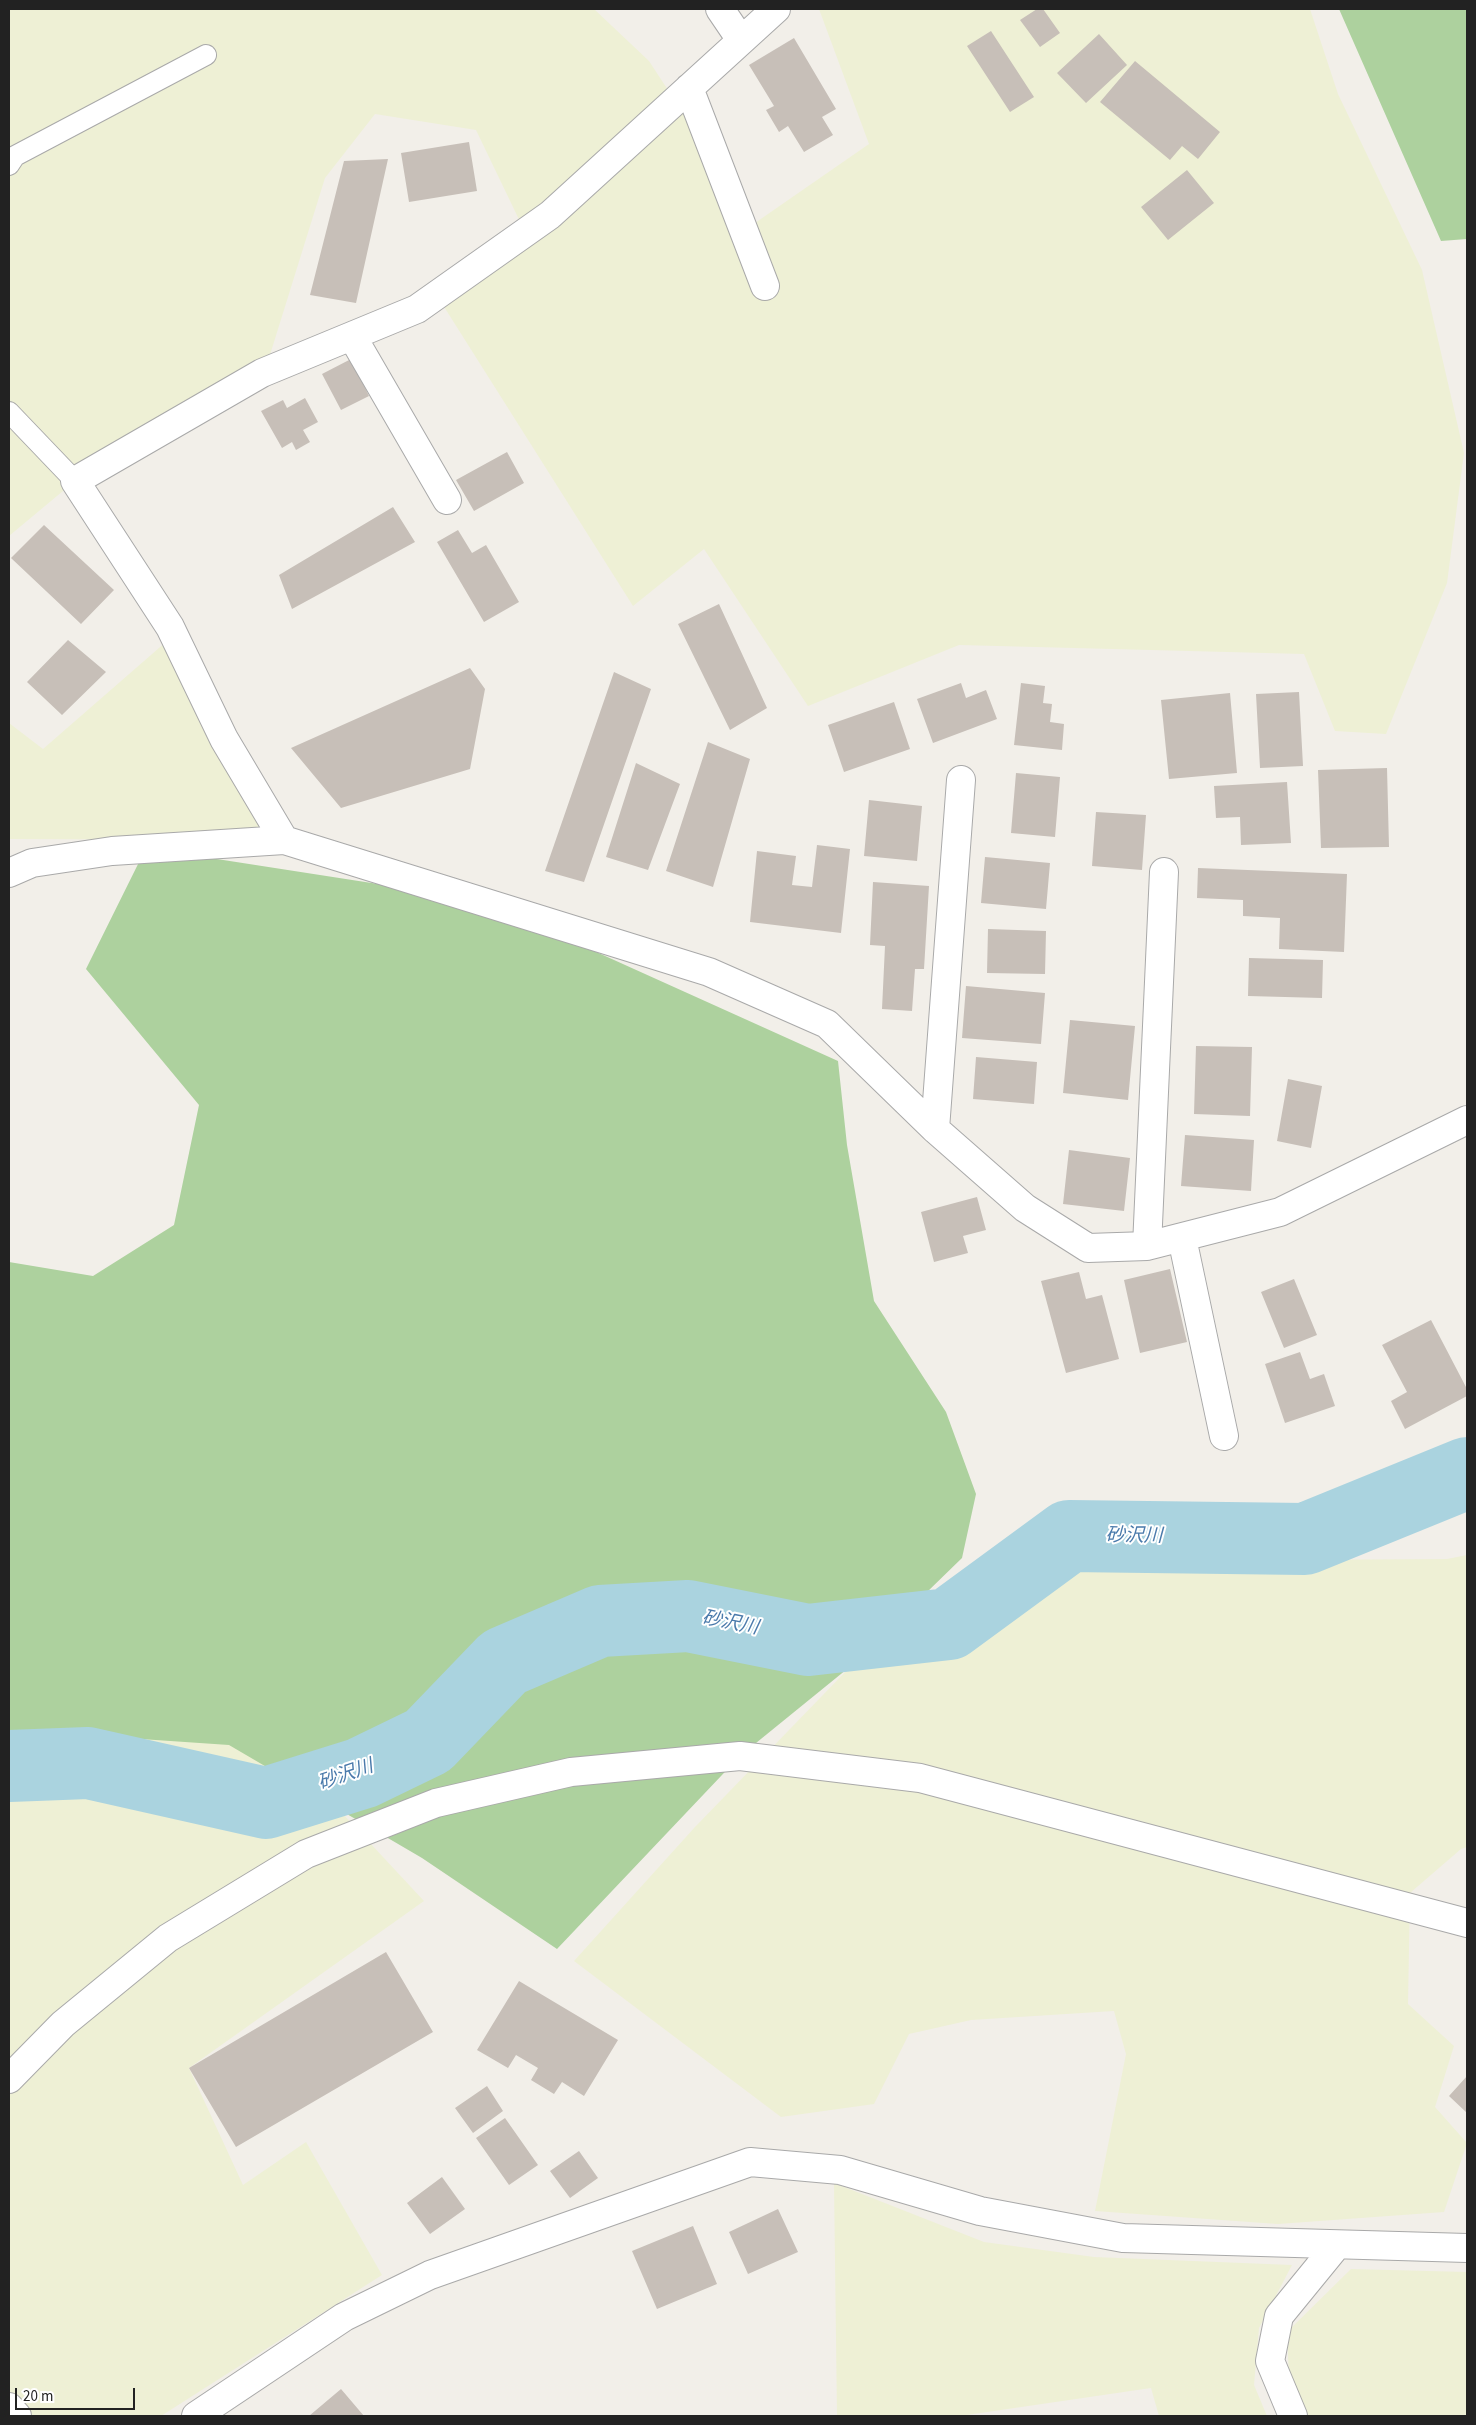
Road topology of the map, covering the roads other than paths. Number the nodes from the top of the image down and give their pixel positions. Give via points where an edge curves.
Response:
1 (720, 9) edge
2 (776, 9) edge
3 (741, 40) junction
4 (206, 55) dead end
5 (689, 88) junction
6 (9, 165) edge
7 (765, 286) dead end
8 (352, 336) junction
9 (9, 412) edge
10 (75, 481) junction
11 (447, 500) dead end
12 (961, 780) dead end
13 (284, 840) junction
14 (1164, 872) dead end
15 (9, 873) edge
16 (1467, 1120) edge
17 (934, 1129) junction
18 (1182, 1238) junction
19 (1147, 1246) junction
20 (1224, 1436) dead end
21 (1467, 1922) edge
22 (9, 2079) edge
23 (1338, 2245) junction
24 (1467, 2248) edge
25 (9, 2407) edge
26 (208, 2412) edge
27 (16, 2416) edge
28 (1293, 2416) edge

1 - 3 street
2 - 3 street
3 - 5 street
4 - 6 lane via 15,156
5 - 7 street
5 - 8 street via 550,215 417,310
8 - 10 street via 262,374
8 - 11 street
9 - 10 lane
10 - 13 street via 170,627 224,739
12 - 17 street
13 - 15 street via 112,851 32,863
13 - 17 street via 709,972 827,1024
14 - 19 street
16 - 18 street via 1280,1212
17 - 19 street via 1025,1208 1088,1248
18 - 19 street
18 - 20 street
21 - 22 street via 920,1778 740,1756 571,1772 436,1803 306,1854 168,1938 63,2024
23 - 24 street
23 - 26 street via 1123,2238 980,2211 840,2170 750,2162 430,2275 344,2318
23 - 28 street via 1279,2316 1270,2361
25 - 27 street

